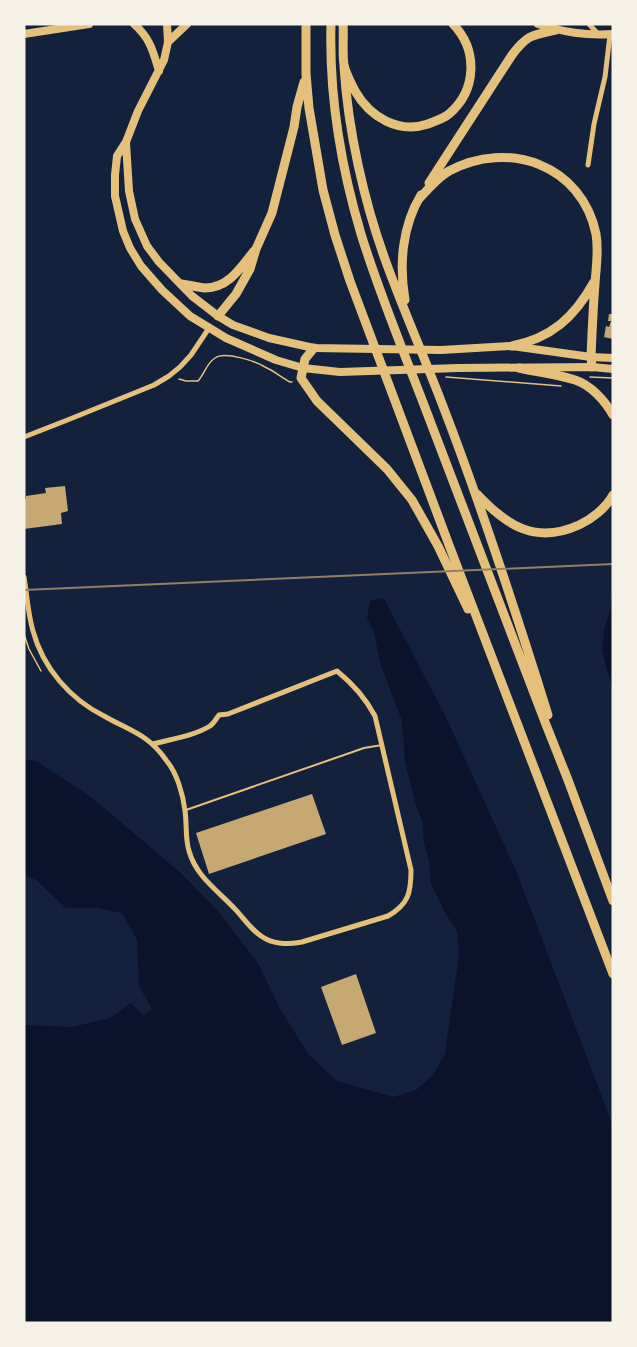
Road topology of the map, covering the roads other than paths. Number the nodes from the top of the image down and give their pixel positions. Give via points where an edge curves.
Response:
1 (48, 24) edge
2 (90, 24) edge
3 (134, 24) edge
4 (167, 24) edge
5 (187, 24) edge
6 (306, 24) edge
7 (331, 24) edge
8 (344, 24) edge
9 (453, 24) edge
10 (538, 24) edge
11 (589, 24) edge
12 (556, 30) junction
13 (24, 33) edge
14 (611, 35) edge
15 (599, 36) junction
16 (168, 42) junction
17 (344, 67) junction
18 (159, 71) junction
19 (306, 74) junction
20 (126, 142) junction
21 (588, 165) dead end
22 (418, 199) junction
23 (256, 249) junction
24 (595, 280) junction
25 (181, 284) junction
26 (218, 316) junction
27 (408, 320) junction
28 (209, 328) junction
29 (512, 346) junction
30 (314, 348) junction
31 (591, 357) junction
32 (613, 358) edge
33 (303, 368) junction
34 (519, 368) junction
35 (592, 368) junction
36 (613, 369) edge
37 (613, 415) edge
38 (24, 436) edge
39 (474, 491) junction
40 (613, 495) edge
41 (24, 577) edge
42 (466, 597) junction
43 (153, 744) junction
44 (382, 745) junction
45 (568, 780) junction
46 (185, 810) junction
47 (613, 901) edge
48 (613, 974) edge

1 - 13 main road
2 - 13 main road
3 - 18 main road via 152,47
4 - 16 main road
5 - 16 main road
6 - 19 highway
7 - 45 highway via 335,105 361,233
8 - 17 highway
9 - 17 highway via 468,46 471,71 456,106 438,120 411,127 381,119 365,106
10 - 12 main road
11 - 15 street
12 - 15 main road
12 - 22 highway via 534,34 521,43
14 - 15 main road
14 - 21 street
16 - 18 main road
17 - 27 highway via 365,194
18 - 20 main road
19 - 23 highway via 272,213
19 - 42 highway via 323,190 335,235
20 - 25 main road via 129,191 138,228 159,262
20 - 28 main road via 117,156 115,196 130,248 162,290
22 - 24 highway via 448,171 477,160 508,157 542,165 567,182 590,215 597,243
22 - 27 highway via 405,238 402,265
23 - 25 highway via 224,283 203,288
23 - 26 highway via 236,294
24 - 29 highway via 560,326
24 - 31 highway
25 - 26 main road
26 - 28 main road
26 - 30 main road via 233,326 269,338
27 - 39 highway via 437,383
28 - 33 main road via 276,360
28 - 38 street via 191,355 154,385
29 - 30 main road via 441,350
29 - 31 main road
30 - 33 highway
31 - 32 main road
31 - 35 highway
33 - 34 main road via 340,372
33 - 42 highway via 302,378 316,401 387,469 412,500
34 - 35 main road
34 - 37 highway via 577,380 596,393
35 - 36 main road
39 - 40 highway via 494,513 513,525 548,534 588,521
39 - 45 highway via 511,594
41 - 43 street via 33,632 52,672 89,708
42 - 48 highway
43 - 44 street via 207,728 219,715 337,671 366,700 375,716
43 - 46 street via 171,767
44 - 46 lane
44 - 46 street via 411,870 411,888 399,909 381,919 287,944 258,935 195,866 187,843
45 - 47 highway

